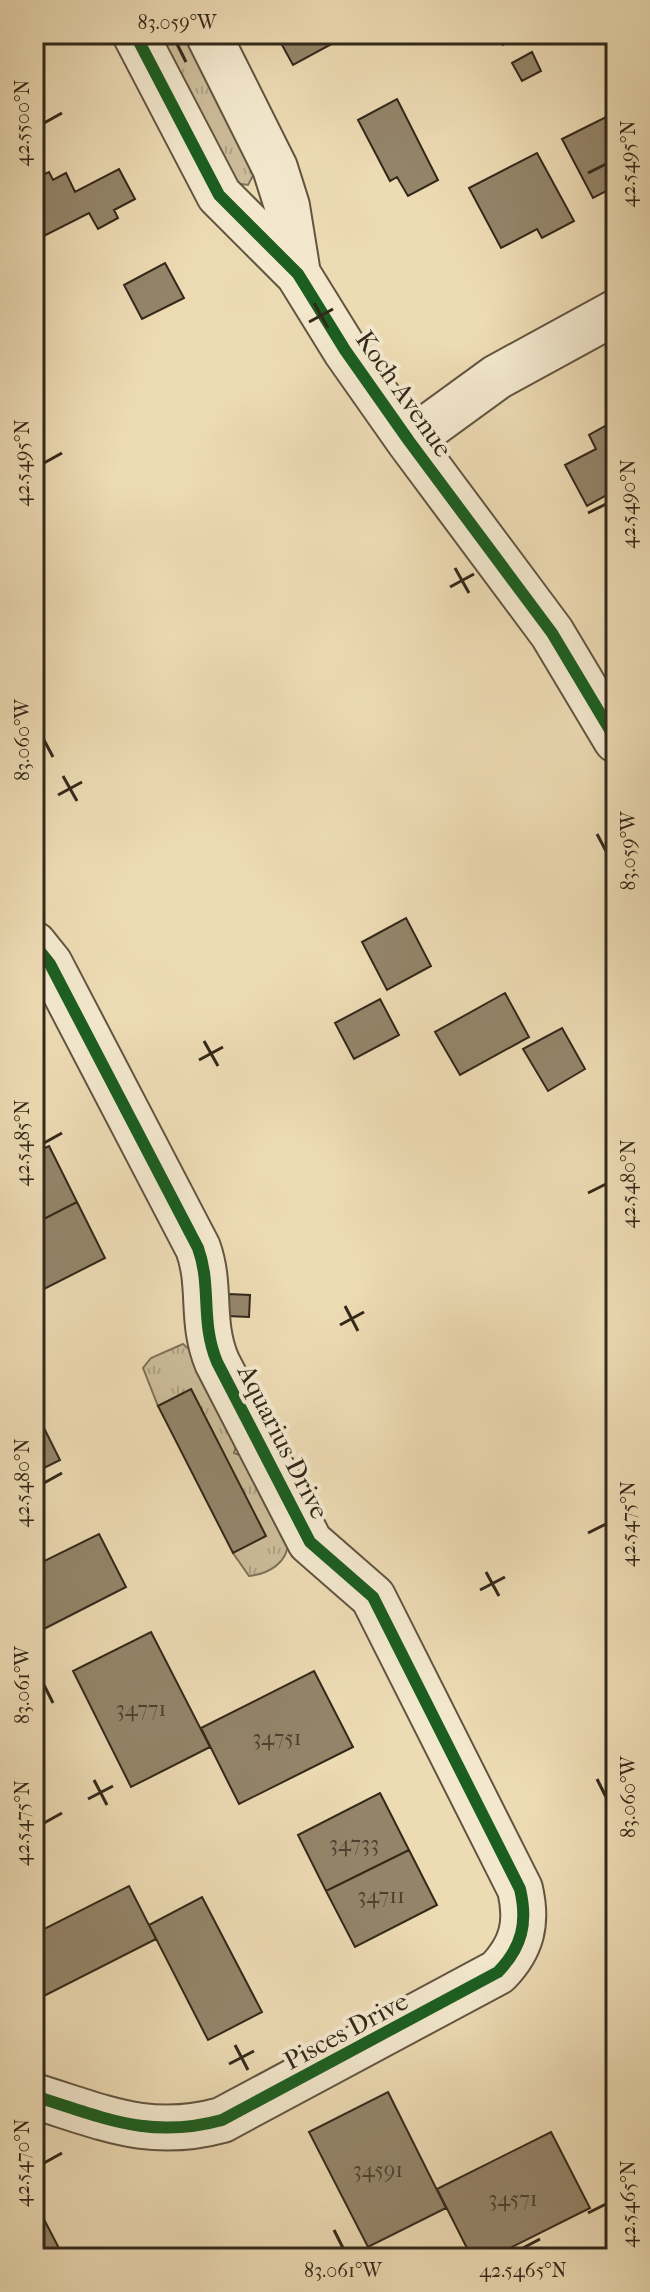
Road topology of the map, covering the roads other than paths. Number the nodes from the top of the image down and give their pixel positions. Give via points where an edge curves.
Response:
1 (135, 34) edge
2 (208, 34) edge
3 (298, 274) junction
4 (616, 312) edge
5 (409, 441) junction
6 (616, 740) edge
7 (34, 944) edge
8 (520, 1941) joint
9 (34, 2096) edge

1 - 3 street, Koch Avenue via 219,195
2 - 3 street, Koch Avenue via 275,168
3 - 5 street, Koch Avenue
4 - 5 street via 497,377
5 - 6 street, Koch Avenue via 552,633
7 - 8 street, Aquarius Drive via 50,964 198,1248 206,1279 206,1336 217,1362 310,1542 373,1597 520,1889
8 - 9 street, Pisces Drive via 511,1959 481,1983 222,2120 191,2129 135,2127

